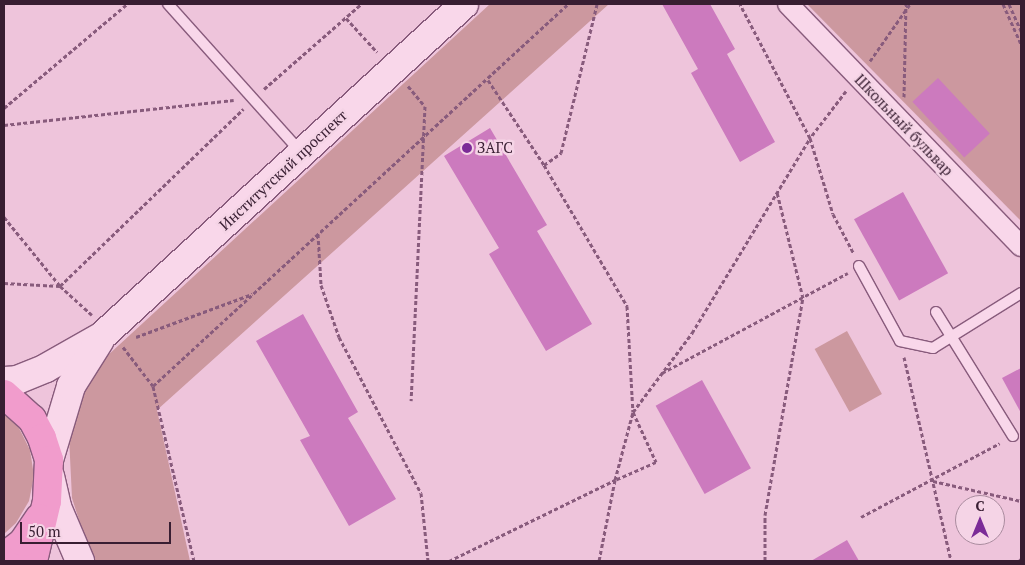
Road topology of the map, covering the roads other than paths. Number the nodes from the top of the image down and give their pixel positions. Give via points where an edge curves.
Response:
1 (168, 4) edge
2 (464, 4) edge
3 (788, 4) edge
4 (302, 154) junction
5 (1021, 246) edge
6 (859, 266) road end
7 (1021, 293) edge
8 (936, 312) dead end
9 (98, 327) junction
10 (949, 336) junction
11 (4, 381) edge
12 (4, 394) edge
13 (1013, 436) road end
14 (48, 479) junction
15 (4, 557) edge
16 (33, 561) edge
17 (80, 561) edge

1 - 4 lane
2 - 4 main road, Институтский проспект
3 - 5 street, Школьный бульвар
4 - 9 main road, Институтский проспект
6 - 10 lane via 900,341 933,348
7 - 10 lane
8 - 10 lane
9 - 11 main road via 46,368 17,380
9 - 14 main road via 71,386
10 - 13 lane
12 - 14 main road via 32,420 42,438
14 - 15 main road via 37,523 23,542
14 - 16 main road
14 - 17 main road

